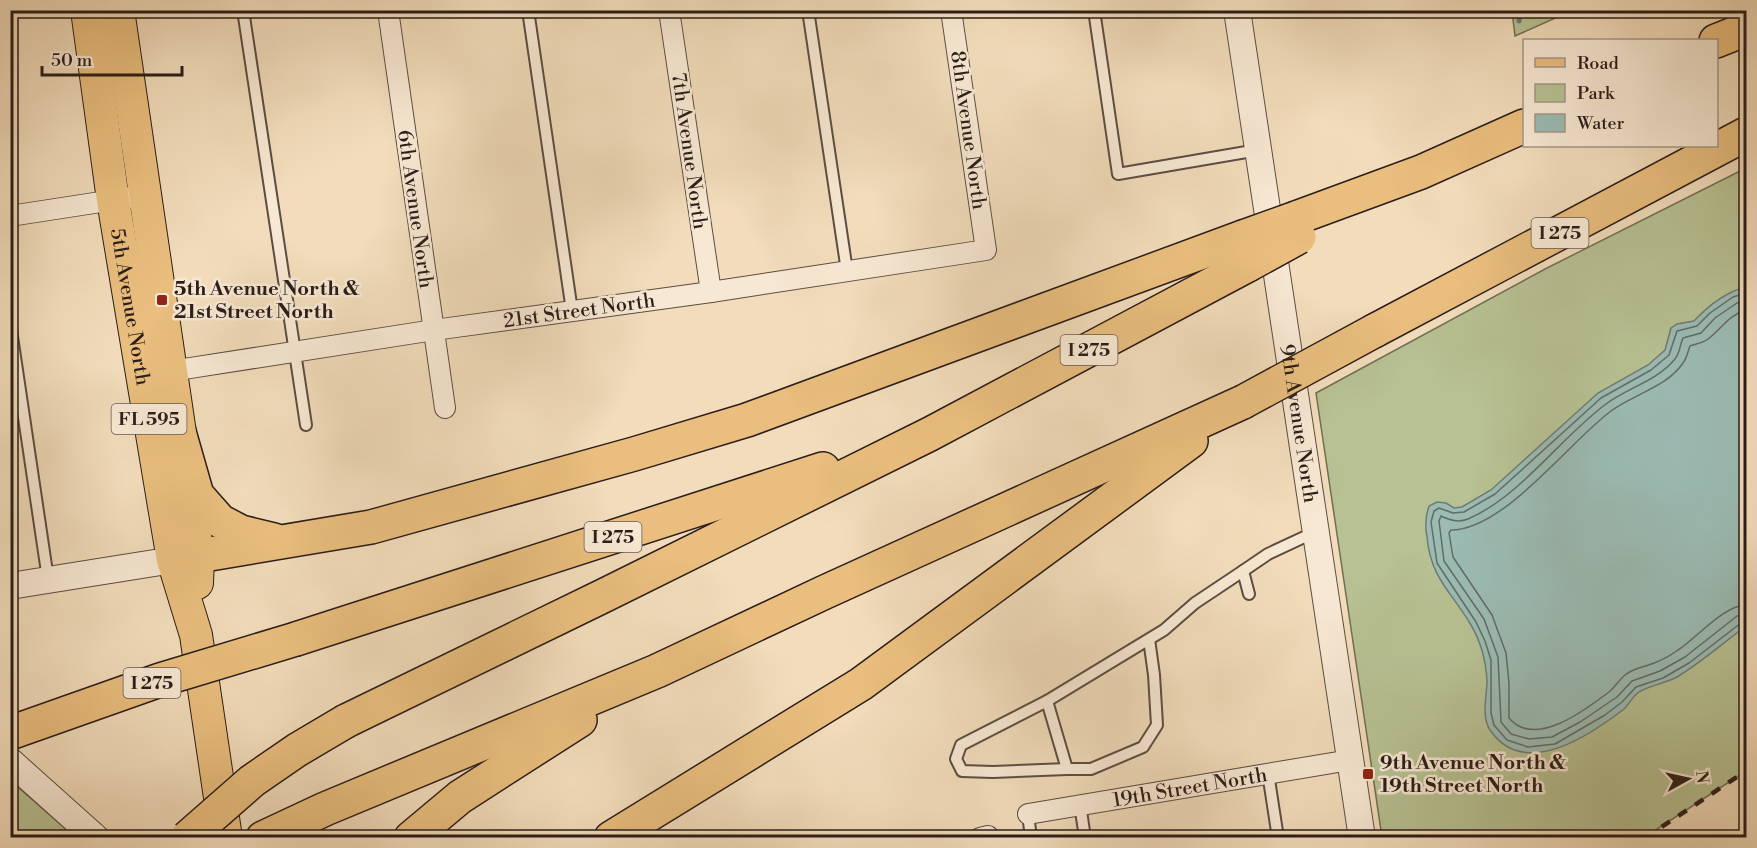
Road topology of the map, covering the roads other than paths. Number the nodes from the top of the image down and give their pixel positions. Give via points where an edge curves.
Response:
1 (87, 10) edge
2 (118, 10) edge
3 (243, 10) edge
4 (388, 10) edge
5 (528, 10) edge
6 (669, 10) edge
7 (808, 10) edge
8 (951, 10) edge
9 (1094, 10) edge
10 (1237, 10) edge
11 (1746, 29) edge
12 (1718, 40) edge
13 (1523, 126) edge
14 (1746, 134) edge
15 (1258, 150) junction
16 (146, 195) junction
17 (112, 200) junction
18 (10, 216) edge
19 (986, 250) joint
20 (1245, 251) junction
21 (847, 271) junction
22 (711, 292) junction
23 (572, 311) junction
24 (10, 323) edge
25 (434, 330) junction
26 (294, 352) junction
27 (171, 371) junction
28 (1243, 402) junction
29 (445, 408) dead end
30 (306, 425) dead end
31 (179, 432) junction
32 (930, 434) junction
33 (1315, 532) junction
34 (285, 542) junction
35 (185, 558) junction
36 (1243, 570) junction
37 (48, 579) junction
38 (10, 586) edge
39 (1249, 594) dead end
40 (1149, 639) junction
41 (657, 671) junction
42 (1047, 701) junction
43 (10, 733) edge
44 (1350, 760) junction
45 (10, 761) edge
46 (1066, 769) junction
47 (1268, 773) junction
48 (1080, 804) junction
49 (1028, 814) joint
50 (96, 837) edge
51 (187, 837) edge
52 (226, 837) edge
53 (263, 837) edge
54 (411, 837) edge
55 (611, 837) edge
56 (1031, 837) edge
57 (1085, 837) edge
58 (1278, 837) edge
59 (1362, 837) edge

1 - 17 main road, 5th Avenue North / FL 595
2 - 16 main road, 5th Avenue North / FL 595
3 - 26 lane
4 - 25 street, 6th Avenue North
5 - 23 lane
6 - 22 street, 7th Avenue North
7 - 21 lane
8 - 19 street, 8th Avenue North
9 - 15 lane via 1118,174
10 - 15 street, 9th Avenue North
11 - 12 highway
13 - 20 highway, I 275, bridge
14 - 28 highway, I 275, bridge
15 - 33 street, 9th Avenue North
16 - 17 street
16 - 27 main road, 5th Avenue North / FL 595
17 - 18 street
17 - 35 main road, 5th Avenue North / FL 595
19 - 21 street, 21st Street North
20 - 32 highway, I 275
20 - 34 highway via 747,420 371,526
21 - 22 street, 21st Street North
22 - 23 street, 21st Street North
23 - 25 street, 21st Street North
24 - 37 lane
25 - 26 street, 21st Street North
25 - 29 street, 6th Avenue North
26 - 27 street, 21st Street North
26 - 30 lane
27 - 31 main road, 5th Avenue North / FL 595
28 - 41 highway, I 275
28 - 55 highway via 861,684
31 - 34 highway via 197,495 220,521 241,532
31 - 35 main road, 5th Avenue North / FL 595
32 - 43 highway, I 275, bridge via 160,680
32 - 51 highway, bridge via 346,721 252,781
33 - 36 lane
33 - 44 street, 9th Avenue North
34 - 35 highway
35 - 37 street
35 - 52 main road, 5th Avenue North / FL 595
36 - 39 lane
36 - 40 lane
37 - 38 street
40 - 42 lane
40 - 46 lane via 1157,725 1143,747 1091,768
41 - 53 highway, I 275
41 - 54 highway via 460,797
42 - 46 lane
42 - 46 lane via 961,745 956,759 962,771
44 - 47 street, 19th Street North
44 - 59 street, 9th Avenue North
45 - 50 street
47 - 48 street, 19th Street North
47 - 58 lane
48 - 49 street, 19th Street North
48 - 57 lane
49 - 56 lane

